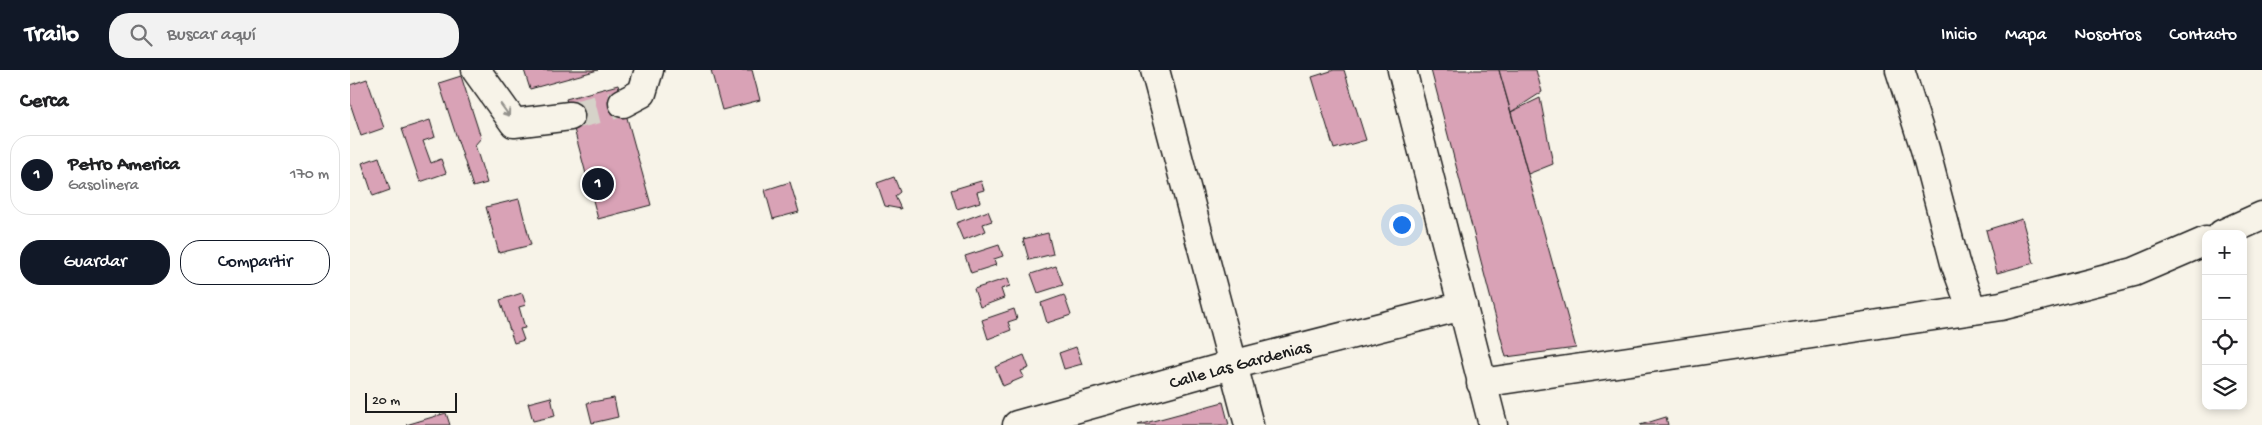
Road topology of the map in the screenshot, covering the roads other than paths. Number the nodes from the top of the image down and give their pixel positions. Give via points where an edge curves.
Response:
1 (476, 70) edge
2 (649, 70) edge
3 (1155, 70) edge
4 (1402, 70) edge
5 (1900, 70) edge
6 (623, 102) tunnel mouth
7 (570, 116) tunnel mouth
8 (2262, 216) edge
9 (2231, 230) edge
10 (2202, 243) edge
11 (1463, 306) junction
12 (1972, 310) junction
13 (1232, 365) junction
14 (1481, 383) junction
15 (1017, 425) edge
16 (1250, 425) edge
17 (1493, 425) edge

1 -> 7 street via 514,123
2 - 6 street via 642,93
3 - 13 street
4 - 11 street
5 - 12 street via 1928,158 1955,263
8 - 9 street
10 - 12 street via 2134,272 2001,306
11 - 13 street, Calle Las Gardenias
11 - 14 street
12 - 14 street
13 - 15 street, Calle Las Gardenias
13 - 16 street
14 - 17 street

